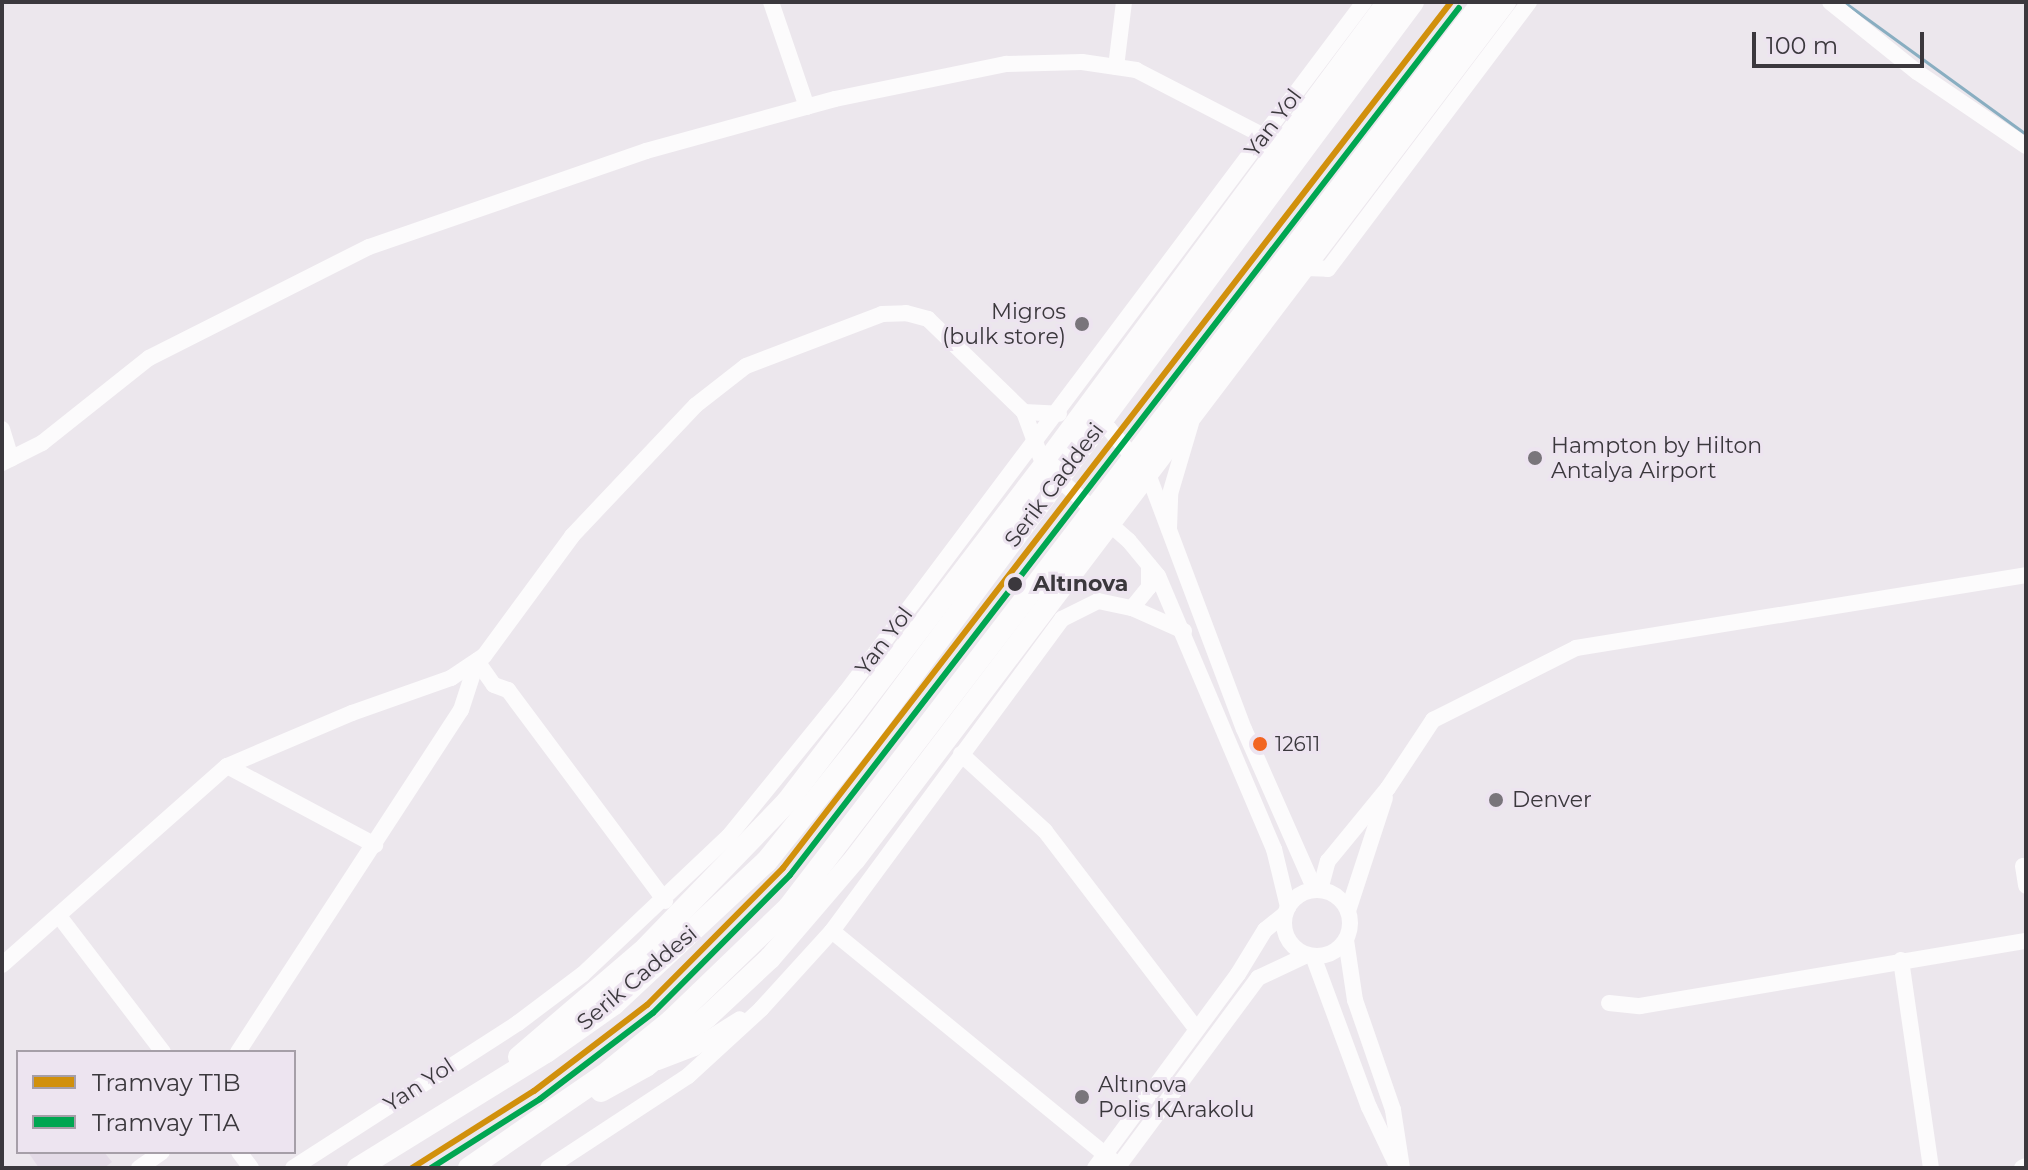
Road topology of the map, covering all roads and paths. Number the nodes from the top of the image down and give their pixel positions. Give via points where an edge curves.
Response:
1 (771, 2) edge
2 (1124, 2) edge
3 (1364, 2) edge
4 (1388, 2) edge
5 (1413, 2) edge
6 (1483, 2) edge
7 (1505, 2) edge
8 (1529, 2) edge
9 (1830, 2) edge
10 (1350, 53) junction
11 (1116, 67) junction
12 (1316, 67) junction
13 (807, 107) junction
14 (1264, 136) junction
15 (2026, 146) edge
16 (1253, 183) junction
17 (1304, 268) junction
18 (1024, 412) junction
19 (1195, 412) junction
20 (1054, 413) junction
21 (1080, 416) junction
22 (2, 429) edge
23 (1033, 442) junction
24 (6, 461) edge
25 (1044, 466) junction
26 (1148, 474) junction
27 (1110, 526) junction
28 (1169, 538) junction
29 (1149, 566) junction
30 (2026, 575) edge
31 (1132, 608) junction
32 (1184, 631) junction
33 (477, 661) junction
34 (973, 709) junction
35 (961, 754) junction
36 (227, 766) junction
37 (1388, 788) junction
38 (375, 845) junction
39 (2023, 866) dead end
40 (2026, 886) edge
41 (1318, 890) junction
42 (665, 901) junction
43 (1287, 910) junction
44 (1348, 911) junction
45 (59, 916) junction
46 (832, 931) junction
47 (1346, 940) junction
48 (2026, 941) edge
49 (1310, 956) junction
50 (1901, 960) junction
51 (2, 965) edge
52 (1609, 1003) dead end
53 (751, 1017) junction
54 (1195, 1027) junction
55 (161, 1050) edge
56 (239, 1050) edge
57 (646, 1066) junction
58 (477, 1095) junction
59 (506, 1145) junction
60 (159, 1154) edge
61 (1109, 1165) edge
62 (139, 1168) edge
63 (293, 1168) edge
64 (358, 1168) edge
65 (469, 1168) edge
66 (548, 1168) edge
67 (1400, 1168) edge
68 (1931, 1168) edge

1 - 13 street
2 - 11 street
3 - 12 street, Yan Yol
4 - 10 highway
5 - 58 highway, Serik Caddesi via 870,732 766,862 614,1004
6 - 59 highway via 789,907 671,1021
7 - 17 highway
8 - 17 street via 1328,269
9 - 15 street via 1917,72
10 - 12 street
10 - 16 highway
11 - 13 street via 1006,64
11 - 14 street via 1136,70
12 - 14 street, Yan Yol
13 - 24 street via 646,151 369,247 149,358 42,443
14 - 16 street
14 - 20 street, Yan Yol
16 - 21 highway
17 - 19 highway
18 - 20 street
18 - 23 street
18 - 33 street via 928,319 906,313 882,314 746,366 696,405 572,536
19 - 26 highway
19 - 28 street via 1170,494
20 - 21 street
20 - 23 street, Yan Yol
21 - 25 highway
21 - 26 street via 1109,429
22 - 24 street
23 - 25 street
23 - 42 street, Yan Yol via 846,692 729,836
25 - 27 street
25 - 58 highway via 787,802 646,948
26 - 27 highway
26 - 28 street
27 - 29 street
27 - 34 highway
28 - 41 street
29 - 31 street via 1149,587
29 - 32 street
30 - 37 street via 1576,648 1433,720
31 - 32 street
31 - 35 street via 1098,601 1062,619
32 - 43 street via 1274,849
33 - 36 street via 451,678
33 - 38 street via 461,710
33 - 42 street via 494,685 508,690
34 - 35 street
34 - 57 highway via 770,958
35 - 46 street
35 - 54 street via 1045,831
36 - 38 street
36 - 45 street
37 - 41 street via 1328,861
37 - 44 street
38 - 56 street
39 - 40 street
41 - 43 street via 1300,895
41 - 44 street via 1337,897
42 - 63 street, Yan Yol via 518,1023
43 - 49 street via 1286,935
43 - 54 street via 1265,930
44 - 47 street
45 - 51 street
45 - 55 street
46 - 53 street
46 - 61 street
47 - 49 street via 1326,955
47 - 67 street via 1355,1000 1393,1110
48 - 50 street
49 - 61 street via 1258,978
49 - 67 street via 1369,1107
50 - 52 street via 1640,1006
50 - 68 street
53 - 57 street
53 - 66 street via 688,1076
54 - 61 street
57 - 59 highway
58 - 64 highway, Serik Caddesi
59 - 65 highway
60 - 62 street

